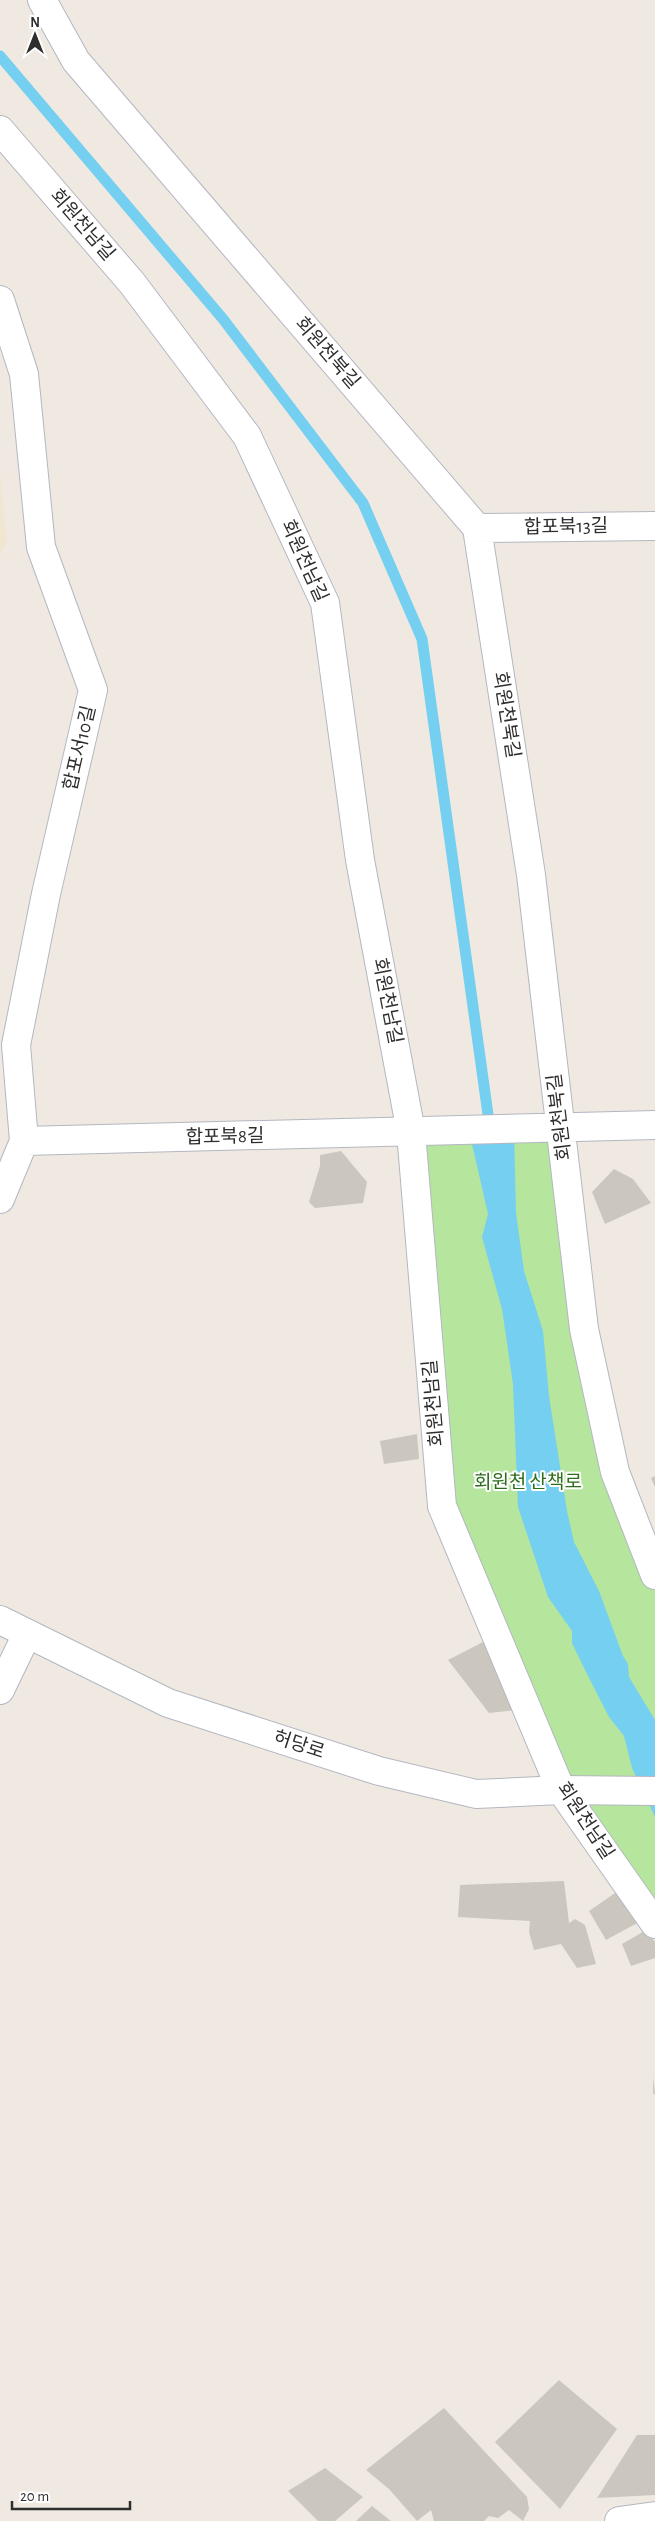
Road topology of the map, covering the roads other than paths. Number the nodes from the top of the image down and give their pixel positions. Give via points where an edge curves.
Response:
1 (42, 0) edge
2 (0, 130) edge
3 (0, 300) edge
4 (655, 526) edge
5 (477, 528) junction
6 (655, 1125) edge
7 (554, 1128) junction
8 (419, 1132) junction
9 (24, 1141) junction
10 (0, 1199) edge
11 (655, 1575) edge
12 (0, 1620) edge
13 (27, 1634) junction
14 (0, 1690) edge
15 (561, 1790) junction
16 (655, 1791) edge
17 (655, 1924) edge
18 (655, 2516) edge
19 (619, 2521) edge

1 - 5 street, 회원천북길 via 76,61
2 - 8 street, 회원천남길 via 132,283 247,436 324,603 360,860
3 - 9 street, 합포서10길 via 24,374 41,547 93,690 46,894 16,1045
4 - 5 street, 합포북13길
5 - 7 street, 회원천북길 via 530,875
6 - 7 street
7 - 8 street, 합포북8길
7 - 11 street, 회원천북길 via 584,1329 615,1472
8 - 9 street, 합포북8길
8 - 15 street, 회원천남길 via 442,1506
9 - 10 street, 합포서10길
12 - 13 street, 허당로
13 - 14 street
13 - 15 street, 허당로 via 168,1703 379,1771 476,1794
15 - 16 street, 허당로
15 - 17 street, 회원천남길
18 - 19 street

